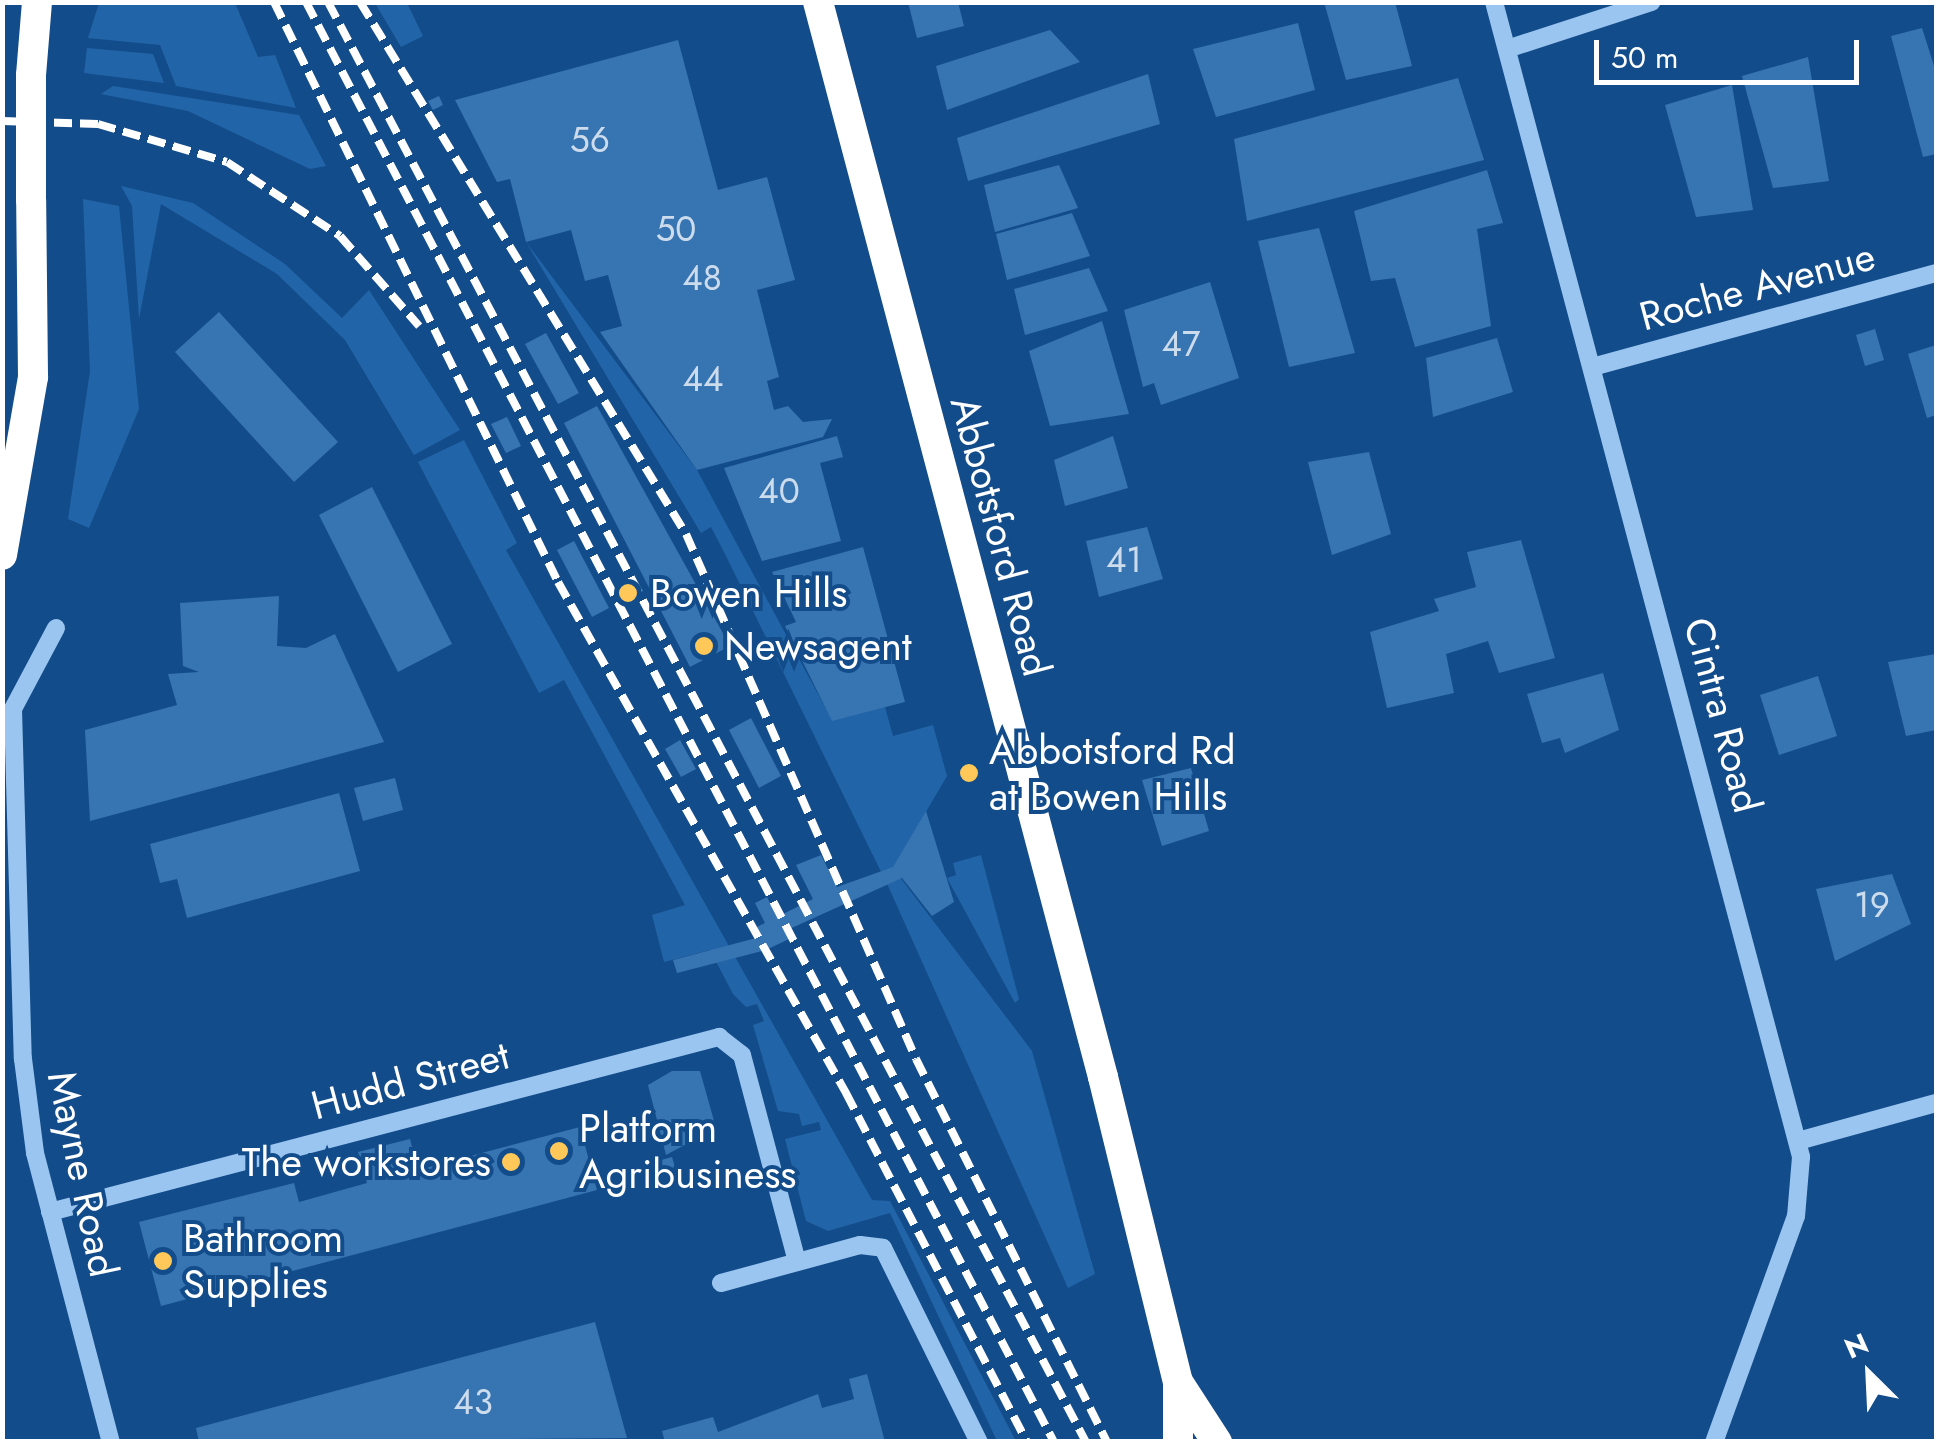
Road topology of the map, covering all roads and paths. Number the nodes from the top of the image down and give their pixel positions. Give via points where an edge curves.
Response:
1 (37, 2) edge
2 (818, 2) edge
3 (1494, 2) edge
4 (1652, 2) edge
5 (1506, 49) junction
6 (1936, 273) edge
7 (1596, 366) junction
8 (2, 555) edge
9 (56, 628) dead end
10 (8, 791) edge
11 (9, 880) edge
12 (1936, 1102) edge
13 (1798, 1141) junction
14 (50, 1212) junction
15 (796, 1262) junction
16 (720, 1283) dead end
17 (1178, 1382) junction
18 (111, 1442) edge
19 (979, 1442) edge
20 (1178, 1442) edge
21 (1217, 1442) edge
22 (1714, 1442) edge

1 - 8 highway, bridge via 31,75 33,377
2 - 17 highway, Abbotsford Road
3 - 5 street, Cintra Road
4 - 5 street
5 - 7 street, Cintra Road
6 - 7 street, Roche Avenue
7 - 13 street, Cintra Road
9 - 10 street, Mayne Road via 13,709
10 - 11 street, Mayne Road
11 - 14 street, Mayne Road via 28,1119
12 - 13 street
13 - 22 street, Cintra Road via 1796,1216
14 - 15 street, Hudd Street via 709,1036 729,1041 742,1056
14 - 18 street, Mayne Road
15 - 16 street
15 - 19 street via 884,1248
17 - 20 highway, Abbotsford Road
17 - 21 highway, Abbotsford Road

